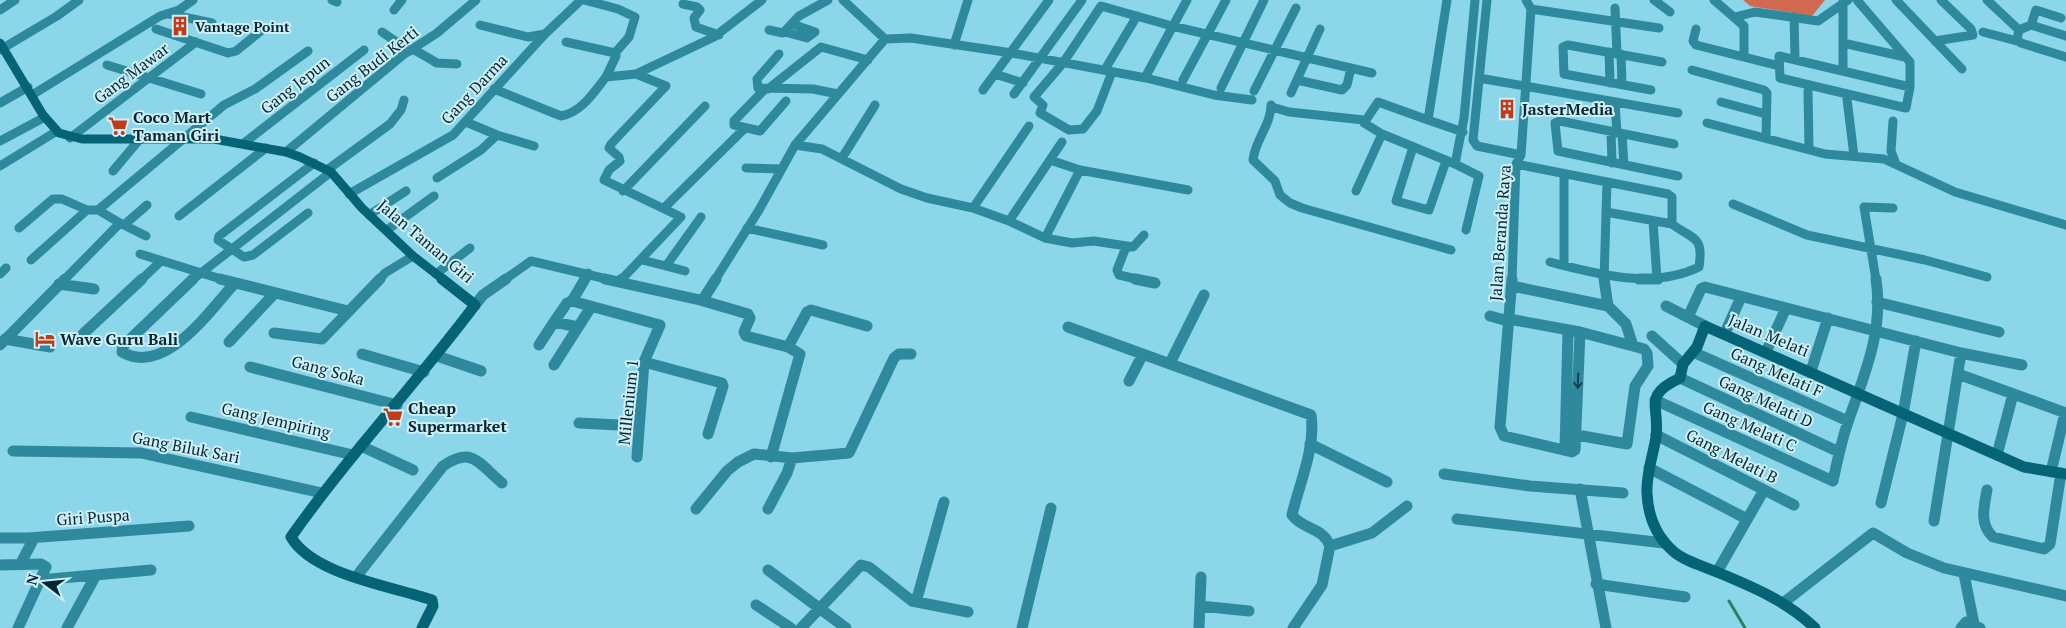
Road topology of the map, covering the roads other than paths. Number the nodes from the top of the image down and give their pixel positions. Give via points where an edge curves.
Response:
1 (15, 0) edge
2 (79, 0) edge
3 (193, 0) edge
4 (402, 0) edge
5 (476, 0) edge
6 (762, 0) edge
7 (828, 0) edge
8 (843, 0) edge
9 (968, 0) edge
10 (1049, 0) edge
11 (1082, 0) edge
12 (1186, 0) edge
13 (1226, 0) edge
14 (1264, 0) edge
15 (1447, 0) edge
16 (1475, 0) edge
17 (1487, 0) edge
18 (1526, 0) edge
19 (1654, 0) edge
20 (1707, 0) edge
21 (1857, 0) edge
22 (1896, 0) edge
23 (1941, 0) edge
24 (1986, 0) edge
25 (586, 1) edge
26 (1846, 1) edge
27 (1716, 2) edge
28 (683, 4) dead end
29 (1296, 8) dead end
30 (1615, 8) dead end
31 (0, 10) edge
32 (394, 10) dead end
33 (1531, 10) junction
34 (1670, 12) dead end
35 (168, 13) junction
36 (1137, 16) junction
37 (1735, 18) junction
38 (1794, 18) junction
39 (2061, 18) dead end
40 (1615, 21) junction
41 (212, 22) dead end
42 (792, 24) junction
43 (480, 25) dead end
44 (2031, 25) junction
45 (1172, 26) junction
46 (1659, 28) dead end
47 (156, 29) dead end
48 (1320, 29) dead end
49 (1696, 29) dead end
50 (262, 30) dead end
51 (769, 30) dead end
52 (2019, 30) junction
53 (382, 32) dead end
54 (785, 32) junction
55 (1983, 32) dead end
56 (545, 34) junction
57 (719, 34) junction
58 (1208, 34) junction
59 (2066, 36) edge
60 (885, 39) junction
61 (1935, 41) junction
62 (2017, 41) junction
63 (196, 42) junction
64 (566, 42) dead end
65 (1242, 42) junction
66 (1843, 43) junction
67 (954, 45) junction
68 (1, 47) edge
69 (1274, 49) junction
70 (364, 50) dead end
71 (412, 50) junction
72 (308, 51) dead end
73 (615, 53) junction
74 (1012, 53) junction
75 (1616, 53) junction
76 (779, 54) dead end
77 (1744, 57) junction
78 (1905, 57) junction
79 (2066, 57) edge
80 (1308, 58) junction
81 (1795, 58) junction
82 (1042, 59) junction
83 (868, 60) junction
84 (1662, 62) dead end
85 (1063, 63) junction
86 (457, 64) dead end
87 (107, 65) dead end
88 (1779, 66) junction
89 (1351, 68) junction
90 (1110, 69) junction
91 (1962, 69) dead end
92 (1692, 70) dead end
93 (1843, 70) junction
94 (1372, 73) dead end
95 (636, 74) junction
96 (994, 74) junction
97 (1148, 74) dead end
98 (606, 77) junction
99 (1479, 78) junction
100 (150, 79) junction
101 (1183, 80) dead end
102 (1297, 80) junction
103 (1023, 83) junction
104 (1610, 83) junction
105 (1622, 85) junction
106 (1528, 86) junction
107 (1910, 87) junction
108 (1222, 88) dead end
109 (494, 89) junction
110 (766, 89) junction
111 (983, 90) dead end
112 (1651, 90) dead end
113 (30, 91) junction
114 (1254, 91) dead end
115 (1808, 91) dead end
116 (1291, 93) dead end
117 (201, 94) dead end
118 (838, 94) junction
119 (1014, 94) dead end
120 (1848, 99) dead end
121 (404, 100) dead end
122 (1252, 100) dead end
123 (786, 101) dead end
124 (1615, 102) junction
125 (1721, 102) dead end
126 (0, 103) edge
127 (875, 105) dead end
128 (705, 106) dead end
129 (1678, 113) dead end
130 (1766, 114) junction
131 (45, 117) junction
132 (1364, 120) junction
133 (1428, 120) junction
134 (1893, 121) dead end
135 (466, 122) junction
136 (1706, 123) dead end
137 (1029, 126) dead end
138 (744, 129) junction
139 (57, 131) junction
140 (1463, 132) junction
141 (1617, 133) junction
142 (1382, 134) junction
143 (497, 135) junction
144 (70, 138) junction
145 (1766, 138) junction
146 (183, 139) junction
147 (139, 140) junction
148 (0, 141) edge
149 (1062, 142) dead end
150 (244, 143) junction
151 (1674, 144) dead end
152 (795, 145) junction
153 (534, 146) dead end
154 (1412, 147) junction
155 (266, 148) junction
156 (1809, 148) junction
157 (286, 152) junction
158 (1521, 156) junction
159 (1854, 156) junction
160 (842, 158) junction
161 (1050, 160) junction
162 (1450, 162) junction
163 (314, 163) junction
164 (1612, 163) junction
165 (1516, 164) junction
166 (1896, 164) junction
167 (1624, 165) junction
168 (0, 166) edge
169 (746, 168) dead end
170 (782, 169) junction
171 (113, 170) dead end
172 (1080, 170) junction
173 (329, 171) junction
174 (1564, 174) junction
175 (1678, 176) dead end
176 (437, 178) dead end
177 (1608, 182) junction
178 (406, 190) dead end
179 (1188, 190) dead end
180 (623, 191) junction
181 (1356, 191) dead end
182 (350, 194) junction
183 (434, 196) dead end
184 (1733, 204) dead end
185 (147, 205) dead end
186 (665, 207) junction
187 (973, 208) junction
188 (1894, 208) dead end
189 (87, 210) junction
190 (98, 210) junction
191 (1606, 212) junction
192 (308, 213) dead end
193 (369, 215) junction
194 (178, 216) dead end
195 (701, 217) dead end
196 (1009, 221) junction
197 (1653, 221) junction
198 (122, 224) junction
199 (1672, 224) junction
200 (2066, 225) edge
201 (19, 228) dead end
202 (748, 228) junction
203 (387, 230) junction
204 (1466, 230) dead end
205 (1144, 235) dead end
206 (146, 236) dead end
207 (1045, 238) junction
208 (823, 244) dead end
209 (1126, 247) junction
210 (470, 248) dead end
211 (1872, 249) junction
212 (230, 250) junction
213 (1451, 250) dead end
214 (140, 254) dead end
215 (413, 256) junction
216 (31, 260) dead end
217 (642, 260) junction
218 (161, 261) junction
219 (1550, 262) dead end
220 (1564, 265) junction
221 (666, 266) junction
222 (685, 271) dead end
223 (200, 272) junction
224 (588, 273) junction
225 (436, 274) junction
226 (1603, 274) junction
227 (1987, 277) dead end
228 (1657, 279) junction
229 (620, 281) junction
230 (1155, 282) dead end
231 (235, 283) junction
232 (59, 284) junction
233 (1512, 286) junction
234 (94, 289) dead end
235 (274, 294) junction
236 (1204, 295) dead end
237 (1741, 297) junction
238 (572, 300) junction
239 (700, 300) junction
240 (1877, 302) junction
241 (474, 305) junction
242 (1608, 306) junction
243 (1666, 306) dead end
244 (590, 307) junction
245 (1786, 308) junction
246 (348, 311) junction
247 (1490, 316) dead end
248 (1688, 317) junction
249 (1828, 318) junction
250 (1509, 320) junction
251 (554, 322) junction
252 (578, 326) junction
253 (867, 326) dead end
254 (1705, 326) junction
255 (1068, 327) dead end
256 (1568, 330) junction
257 (1877, 331) junction
258 (1580, 332) junction
259 (1999, 332) dead end
260 (274, 333) dead end
261 (1725, 333) junction
262 (82, 334) dead end
263 (1652, 336) dead end
264 (1916, 341) junction
265 (3, 342) edge
266 (229, 342) dead end
267 (539, 346) dead end
268 (1633, 346) junction
269 (50, 347) dead end
270 (788, 347) junction
271 (1693, 352) junction
272 (1766, 352) junction
273 (1961, 353) junction
274 (362, 354) dead end
275 (911, 354) dead end
276 (1143, 354) junction
277 (437, 356) junction
278 (644, 362) junction
279 (1170, 363) junction
280 (1683, 364) junction
281 (554, 365) dead end
282 (2022, 365) dead end
283 (250, 366) dead end
284 (481, 371) dead end
285 (1811, 371) junction
286 (424, 372) junction
287 (1958, 374) junction
288 (1680, 378) junction
289 (1129, 381) dead end
290 (1860, 394) junction
291 (2013, 394) junction
292 (1655, 400) junction
293 (397, 405) junction
294 (2066, 413) edge
295 (1903, 414) junction
296 (191, 417) dead end
297 (1848, 421) junction
298 (579, 422) dead end
299 (640, 426) junction
300 (1947, 433) junction
301 (708, 434) dead end
302 (1577, 435) junction
303 (1656, 435) junction
304 (1310, 444) junction
305 (1565, 450) junction
306 (13, 451) dead end
307 (357, 451) junction
308 (1839, 452) junction
309 (1997, 455) junction
310 (637, 456) dead end
311 (771, 456) junction
312 (792, 458) junction
313 (1649, 468) junction
314 (413, 470) dead end
315 (2059, 473) edge
316 (1444, 474) dead end
317 (1387, 482) dead end
318 (502, 483) dead end
319 (1580, 489) junction
320 (1764, 490) junction
321 (1987, 490) dead end
322 (322, 493) junction
323 (1623, 494) dead end
324 (944, 502) dead end
325 (1881, 503) dead end
326 (1794, 505) dead end
327 (1407, 506) dead end
328 (1051, 508) dead end
329 (696, 509) dead end
330 (768, 509) dead end
331 (1457, 519) dead end
332 (1747, 519) junction
333 (1934, 521) dead end
334 (188, 526) dead end
335 (1587, 533) junction
336 (0, 538) edge
337 (34, 538) junction
338 (1661, 543) junction
339 (1330, 546) junction
340 (22, 564) junction
341 (0, 565) edge
342 (151, 570) dead end
343 (768, 570) dead end
344 (1717, 572) junction
345 (1964, 574) junction
346 (96, 575) junction
347 (356, 577) junction
348 (1201, 577) dead end
349 (39, 580) junction
350 (1596, 584) junction
351 (2066, 596) edge
352 (1685, 597) dead end
353 (916, 602) junction
354 (1783, 603) junction
355 (756, 605) dead end
356 (1200, 606) junction
357 (818, 607) junction
358 (1249, 611) dead end
359 (968, 612) dead end
360 (1977, 626) edge
361 (18, 628) edge
362 (68, 628) edge
363 (422, 628) edge
364 (791, 628) edge
365 (800, 628) edge
366 (846, 628) edge
367 (1022, 628) edge
368 (1199, 628) edge
369 (1293, 628) edge
370 (1606, 628) edge
371 (1815, 628) edge
372 (1961, 628) edge

1 - 31 street
2 - 68 street
3 - 35 street
4 - 32 street
5 - 71 street, Gang Budi Kerti
6 - 57 street
7 - 42 street via 802,14
8 - 60 street
9 - 67 street
10 - 74 street
11 - 82 street
12 - 45 street
13 - 58 street
14 - 65 street
15 - 133 street
16 - 140 street
17 - 99 street
18 - 33 street, Jalan Beranda Raya
19 - 34 street
20 - 27 street
21 - 78 street
22 - 61 street
23 - 61 street via 1971,29 1973,35
24 - 52 street
25 - 56 street, Gang Darma
25 - 73 street via 635,17 635,26
26 - 38 street via 1821,21
26 - 66 street
27 - 37 street
28 - 57 street via 700,10 694,18 696,27
29 - 69 street
30 - 40 street
33 - 40 street
33 - 106 street, Jalan Beranda Raya
35 - 41 street
35 - 113 street
36 - 45 street
36 - 85 street via 1100,6
36 - 90 street
37 - 38 street via 1755,12
37 - 77 street via 1744,26
38 - 81 street
39 - 44 street via 2036,10
40 - 46 street
40 - 75 street
42 - 54 street
42 - 54 street via 815,32 807,38
43 - 56 street via 528,37
44 - 52 street
44 - 59 street
45 - 58 street
45 - 97 street
47 - 63 street, Gang Mawar
48 - 80 street
49 - 77 street via 1693,41 1696,45
50 - 63 street via 232,53
51 - 54 street
52 - 62 street
53 - 71 street
55 - 62 street
56 - 109 street, Gang Darma
57 - 95 street
58 - 65 street
58 - 101 street
60 - 67 street via 911,38
60 - 83 street
61 - 91 street
62 - 79 street
63 - 100 street, Gang Mawar
64 - 73 street
65 - 69 street
65 - 108 street
66 - 78 street
66 - 93 street
67 - 74 street
68 - 113 street, Jalan Taman Giri
69 - 80 street
69 - 114 street
70 - 150 street, Gang Jepun
71 - 86 street via 437,62
71 - 157 street, Gang Budi Kerti
72 - 146 street via 255,89 228,102
73 - 98 street
74 - 82 street
74 - 96 street
75 - 84 street
75 - 104 street
75 - 104 street via 1565,45 1562,72
75 - 105 street
76 - 110 street via 757,79 756,86
77 - 88 street
78 - 107 street via 1910,65
80 - 89 street
80 - 102 street
81 - 88 street via 1779,56
81 - 93 street
82 - 85 street
82 - 103 street
83 - 110 street via 822,47
83 - 118 street
85 - 90 street
85 - 90 street via 1034,98 1043,105 1040,110 1042,116 1075,131 1087,126 1093,118
87 - 100 street
88 - 107 street via 1781,79 1900,108 1907,105
89 - 94 street
89 - 102 street via 1347,85 1342,90
90 - 122 street via 1214,95
92 - 130 street via 1760,87 1767,93
93 - 107 street
95 - 98 street
95 - 180 street via 666,86 609,148 620,160 604,180
96 - 103 street
96 - 111 street
98 - 109 street via 585,101 565,116
99 - 106 street
99 - 158 street via 1475,144
100 - 117 street
100 - 144 street, Gang Mawar
102 - 116 street
103 - 119 street
104 - 105 street
105 - 112 street
106 - 124 street
106 - 158 street, Jalan Beranda Raya
109 - 135 street, Gang Darma
110 - 118 street via 813,89
110 - 138 street via 734,121 734,125
113 - 126 street
113 - 131 street, Jalan Taman Giri
115 - 156 street
118 - 152 street
120 - 159 street
121 - 173 street via 390,124
123 - 138 street via 760,131
124 - 129 street
124 - 141 street
125 - 130 street
127 - 160 street
128 - 180 street
130 - 145 street
131 - 139 street, Jalan Taman Giri
131 - 148 street
132 - 133 street via 1378,102
132 - 142 street via 1367,126
132 - 213 street via 1289,112 1272,106 1253,160 1275,181 1284,199 1302,208
133 - 140 street
134 - 166 street via 1891,151
135 - 143 street
135 - 182 street, Gang Darma via 453,135
136 - 145 street
137 - 187 street
138 - 186 street
139 - 144 street, Jalan Taman Giri
139 - 168 street
140 - 162 street
141 - 151 street
141 - 164 street
141 - 164 street via 1560,121 1555,123 1556,150
141 - 167 street
142 - 154 street
142 - 181 street
143 - 153 street
143 - 176 street via 481,150
144 - 147 street, Jalan Taman Giri
145 - 156 street
146 - 147 street, Jalan Taman Giri
146 - 150 street, Jalan Taman Giri
146 - 190 street
147 - 171 street
149 - 161 street
150 - 155 street, Jalan Taman Giri
152 - 160 street via 822,149
152 - 170 street
154 - 162 street
154 - 162 street via 1396,201 1429,210
155 - 157 street, Jalan Taman Giri
155 - 194 street
156 - 159 street via 1825,154
157 - 163 street, Jalan Taman Giri
158 - 165 street, Jalan Beranda Raya
159 - 166 street
160 - 187 street via 901,189
161 - 172 street
161 - 196 street
162 - 204 street via 1480,176
163 - 173 street, Jalan Taman Giri
163 - 212 street via 219,236 218,240
164 - 167 street
165 - 174 street
165 - 233 street, Jalan Beranda Raya
166 - 200 street via 1955,192
167 - 175 street
169 - 170 street
170 - 202 street
172 - 179 street
172 - 207 street
173 - 182 street, Jalan Taman Giri
173 - 212 street
174 - 177 street
174 - 220 street
177 - 191 street
177 - 199 street via 1670,195
178 - 193 street
180 - 186 street
182 - 193 street, Jalan Taman Giri
183 - 203 street
184 - 211 street via 1797,232
185 - 198 street
186 - 217 street via 681,217
187 - 196 street
188 - 211 street via 1864,207
189 - 190 street
189 - 201 street via 62,199 53,199
189 - 216 street
190 - 198 street
191 - 197 street
191 - 226 street
192 - 212 street via 253,255 244,257
193 - 203 street, Jalan Taman Giri
195 - 221 street
196 - 207 street
197 - 199 street
197 - 228 street
198 - 206 street
198 - 232 street
199 - 228 street via 1701,241 1699,267 1682,275
202 - 208 street
202 - 239 street
203 - 215 street, Jalan Taman Giri
205 - 209 street via 1136,245
207 - 209 street
209 - 230 street via 1117,270 1119,275
210 - 225 street
211 - 227 street
211 - 240 street
212 - 223 street
214 - 218 street
215 - 225 street, Jalan Taman Giri
215 - 246 street via 385,273
217 - 221 street
217 - 229 street
218 - 223 street
218 - 262 street
219 - 220 street
220 - 226 street
221 - 222 street
223 - 231 street
223 - 231 street via 123,346 122,352 141,356 168,350
224 - 229 street
224 - 238 street
224 - 241 street via 531,261
225 - 241 street, Jalan Taman Giri
226 - 228 street
226 - 242 street
229 - 239 street
231 - 235 street
232 - 234 street
232 - 265 street
233 - 242 street
233 - 250 street, Jalan Beranda Raya
235 - 246 street
235 - 266 street
236 - 279 street
237 - 245 street
237 - 248 street via 1702,287
237 - 261 street
238 - 244 street, Millenium 1
238 - 251 street via 566,303
239 - 270 street via 748,314 746,336
240 - 257 street
240 - 259 street
241 - 277 street, Jalan Taman Giri
242 - 268 street via 1626,324
243 - 248 street
244 - 252 street
244 - 278 street, Millenium 1 via 660,326
245 - 249 street
245 - 272 street
246 - 260 street via 320,340
247 - 250 street
248 - 254 street
249 - 257 street
249 - 285 street
250 - 256 street
250 - 305 street, Jalan Beranda Raya via 1501,433
251 - 252 street
251 - 267 street
252 - 281 street
253 - 270 street via 811,310
254 - 261 street, Jalan Melati
254 - 271 street, Jalan Melati
255 - 276 street
256 - 258 street
256 - 305 street
257 - 264 street
257 - 290 street
258 - 268 street
258 -> 302 street
261 - 272 street, Jalan Melati
263 - 280 street
264 - 273 street
264 - 295 street
265 - 269 street
268 - 302 street via 1644,349 1648,366 1635,386 1627,444
270 - 311 street via 800,356
271 - 280 street, Jalan Melati
271 - 297 street, Gang Melati F
272 - 285 street, Jalan Melati
273 - 282 street
273 - 287 street
274 - 286 street
275 - 312 street via 899,354 894,358 849,453
276 - 279 street
276 - 289 street
277 - 284 street
277 - 286 street, Jalan Taman Giri
278 - 299 street, Millenium 1
278 - 301 street via 718,381 723,386
279 - 304 street via 1311,415
280 - 288 street, Jalan Melati
283 - 293 street, Gang Soka
285 - 290 street, Jalan Melati
286 - 293 street, Jalan Taman Giri
287 - 291 street
287 - 300 street
288 - 292 street via 1661,387
288 - 308 street, Gang Melati D
290 - 295 street, Jalan Melati
290 - 297 street
291 - 294 street
291 - 309 street
292 - 303 street
292 - 308 street, Gang Melati C via 1833,482
293 - 307 street, Jalan Taman Giri
294 - 315 street
295 - 300 street, Jalan Melati
295 - 325 street
296 - 307 street, Gang Jempiring
297 - 308 street
298 - 299 street
299 - 310 street, Millenium 1
300 - 309 street, Jalan Melati
300 - 333 street
302 - 305 street via 1574,450
303 - 313 street
303 - 320 street, Gang Melati B
304 - 317 street
304 - 339 street via 1292,515 1295,520 1323,533
306 - 322 street, Gang Biluk Sari via 141,453
307 - 314 street, Gang Jempiring
307 - 322 street, Jalan Taman Giri
309 - 315 street, Jalan Melati via 2024,467
311 - 312 street
311 - 329 street via 754,454 738,462
312 - 330 street
313 - 332 street
313 - 338 street via 1646,499
315 - 321 street via 2050,544 2044,550 1993,537 1986,532 1982,526
316 - 319 street
318 - 347 street via 470,456 458,456 443,466
319 - 323 street
319 - 335 street
320 - 326 street, Gang Melati B
320 - 332 street
322 - 347 street, Jalan Taman Giri via 294,530 292,544 302,554
324 - 353 street
327 - 339 street via 1372,534
328 - 367 street
331 - 335 street
332 - 344 street
334 - 337 street, Giri Puspa
335 - 338 street
335 - 350 street
336 - 337 street, Giri Puspa
337 - 340 street
338 - 344 street via 1690,561
339 - 369 street via 1321,586
340 - 341 street
340 - 349 street via 46,567
342 - 346 street
343 - 357 street
344 - 354 street
345 - 351 street
345 - 354 street via 1907,553 1871,534
345 - 360 street
346 - 349 street
346 - 362 street
347 - 363 street, Jalan Taman Giri via 432,600 433,606
348 - 356 street
349 - 361 street
350 - 352 street
350 - 370 street
353 - 357 street via 863,565
353 - 359 street
354 - 371 street
355 - 364 street
356 - 358 street
356 - 368 street
357 - 365 street
357 - 366 street
360 - 372 street via 1966,622

